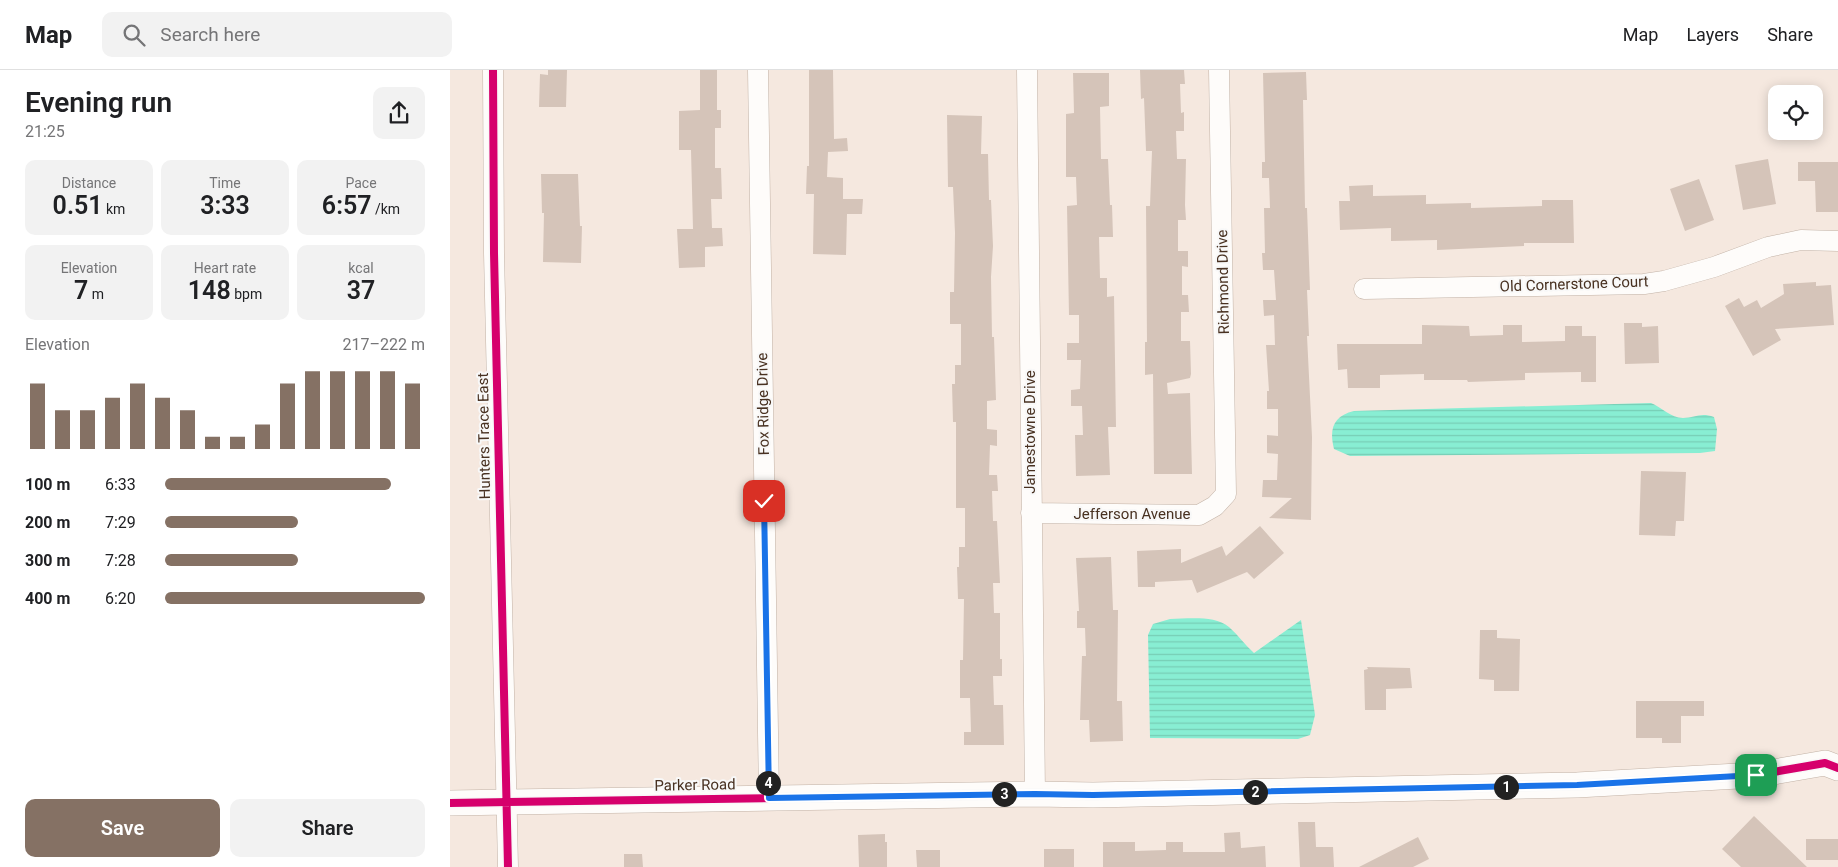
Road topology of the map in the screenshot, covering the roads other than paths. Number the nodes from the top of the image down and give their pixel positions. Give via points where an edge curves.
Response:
1 (493, 70) edge
2 (758, 70) edge
3 (1028, 70) edge
4 (1220, 70) edge
5 (1838, 241) edge
6 (1364, 289) dead end
7 (1226, 494) joint
8 (1031, 513) junction
9 (1834, 761) edge
10 (1035, 794) junction
11 (769, 798) junction
12 (506, 802) junction
13 (450, 803) edge
14 (508, 867) edge

1 - 12 street, Hunters Trace East
2 - 11 street, Fox Ridge Drive
3 - 8 street, Jamestowne Drive
4 - 7 street, Richmond Drive
5 - 6 street, Old Cornerstone Court via 1801,240 1768,247 1698,272 1644,284
7 - 8 street, Jefferson Avenue via 1215,506 1199,515
8 - 10 street, Jamestowne Drive
9 - 10 street, Parker Road via 1756,775 1577,785
10 - 11 street, Parker Road
11 - 12 street, Parker Road
12 - 13 street, Parker Road
12 - 14 street, Hunters Trace East

